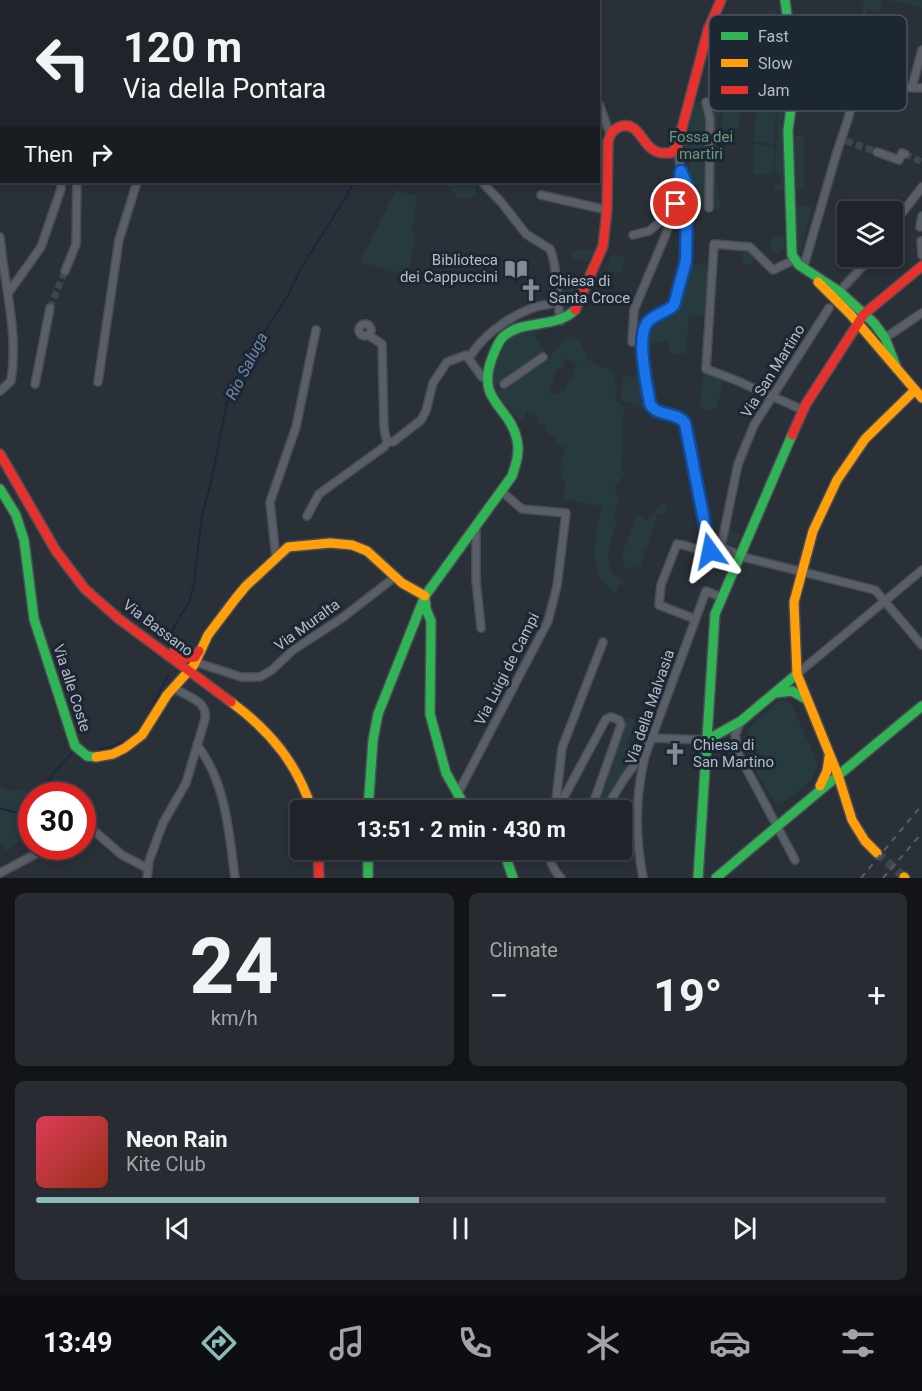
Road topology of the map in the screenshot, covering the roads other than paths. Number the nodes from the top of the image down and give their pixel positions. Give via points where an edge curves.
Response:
1 (722, 0) edge
2 (785, 0) edge
3 (715, 15) edge
4 (787, 15) edge
5 (709, 28) edge
6 (922, 50) edge
7 (907, 87) edge
8 (912, 87) junction
9 (922, 88) edge
10 (706, 102) dead end
11 (600, 107) edge
12 (791, 111) edge
13 (850, 111) edge
14 (610, 134) junction
15 (677, 147) junction
16 (877, 153) tunnel mouth
17 (905, 154) tunnel mouth
18 (681, 171) junction
19 (61, 183) edge
20 (77, 183) edge
21 (137, 183) edge
22 (483, 183) edge
23 (922, 187) edge
24 (541, 195) dead end
25 (676, 204) junction
26 (709, 208) dead end
27 (607, 210) junction
28 (903, 212) edge
29 (922, 216) edge
30 (920, 227) dead end
31 (633, 235) dead end
32 (0, 237) edge
33 (921, 241) edge
34 (922, 255) edge
35 (794, 260) junction
36 (922, 266) edge
37 (862, 267) edge
38 (803, 269) junction
39 (65, 272) tunnel mouth
40 (9, 292) junction
41 (837, 295) junction
42 (550, 304) dead end
43 (50, 308) tunnel mouth
44 (829, 308) dead end
45 (922, 313) edge
46 (864, 314) junction
47 (561, 321) junction
48 (858, 323) junction
49 (316, 330) dead end
50 (368, 335) dead end
51 (885, 338) junction
52 (632, 342) dead end
53 (471, 355) dead end
54 (543, 357) dead end
55 (897, 369) junction
56 (486, 379) junction
57 (98, 382) dead end
58 (35, 384) dead end
59 (504, 384) dead end
60 (919, 388) edge
61 (0, 391) edge
62 (772, 396) junction
63 (922, 398) edge
64 (803, 410) junction
65 (388, 441) junction
66 (0, 454) edge
67 (0, 489) edge
68 (501, 491) junction
69 (307, 516) dead end
70 (476, 525) junction
71 (720, 547) junction
72 (710, 551) junction
73 (738, 555) junction
74 (276, 558) junction
75 (922, 570) edge
76 (801, 573) junction
77 (395, 576) junction
78 (424, 596) junction
79 (721, 597) junction
80 (884, 600) junction
81 (695, 619) junction
82 (481, 628) dead end
83 (139, 633) junction
84 (603, 642) dead end
85 (922, 645) edge
86 (202, 647) junction
87 (195, 662) junction
88 (189, 671) junction
89 (796, 674) junction
90 (174, 687) junction
91 (770, 696) junction
92 (806, 699) junction
93 (922, 706) edge
94 (741, 722) junction
95 (707, 740) junction
96 (650, 741) junction
97 (196, 745) junction
98 (830, 754) junction
99 (838, 775) junction
100 (817, 791) junction
101 (457, 795) junction
102 (308, 800) edge
103 (369, 800) edge
104 (460, 800) edge
105 (557, 800) edge
106 (561, 800) edge
107 (595, 800) edge
108 (611, 800) edge
109 (845, 801) junction
110 (776, 827) junction
111 (96, 832) edge
112 (877, 853) tunnel mouth
113 (25, 860) edge
114 (318, 860) edge
115 (368, 860) edge
116 (507, 860) edge
117 (550, 860) edge
118 (795, 861) dead end
119 (147, 868) junction
120 (0, 873) edge
121 (699, 873) edge
122 (147, 878) edge
123 (235, 878) edge
124 (319, 878) edge
125 (368, 878) edge
126 (513, 878) edge
127 (561, 878) edge
128 (643, 878) edge
129 (705, 878) edge
130 (716, 878) edge

1 - 3 main road
2 - 4 main road
5 - 15 main road
6 - 8 street
7 - 8 street
8 - 9 street
10 - 26 street via 710,119
11 - 14 street
12 - 35 main road via 790,236
13 - 38 street
14 - 15 main road via 626,126 639,132 647,146 657,153 671,153
14 - 27 main road
15 - 18 street
16 - 17 street via 899,160
18 - 25 street
18 - 72 street via 687,185 686,261 674,305 652,318 642,334 652,409 681,418 685,423
19 - 40 street via 41,247
20 - 39 street via 76,244
21 - 57 street via 119,240
22 - 47 street via 526,234 548,247
23 - 28 street
24 - 27 street
25 - 31 street via 649,231
25 - 52 street via 634,310
27 - 47 main road via 603,246 594,268 576,310
29 - 30 street
32 - 40 street
33 - 34 street
35 - 38 main road
35 - 62 street via 773,270 750,247 714,244 706,369
36 - 46 main road
37 - 41 street
38 - 41 main road
40 - 61 street via 13,370 11,381
41 - 46 main road
41 - 48 main road
42 - 53 street via 526,309 483,339
43 - 58 street
44 - 62 street, Via San Martino
45 - 51 street
46 - 48 main road
46 - 51 main road
47 - 56 main road via 511,331 502,338
48 - 55 main road
48 - 64 main road
49 - 74 street via 296,427 270,501
50 - 65 street via 382,344 384,428
51 - 55 main road
54 - 59 street
55 - 60 main road
56 - 65 street via 466,355 447,362 433,383 421,420 393,442
56 - 68 main road via 489,392 516,431 520,447 518,463
60 - 63 main road
60 - 76 main road via 865,439 844,468 819,515
62 - 64 street
62 - 71 street, Via San Martino via 754,425 738,464
64 - 73 main road
65 - 69 street via 319,494
66 - 83 main road, Via Bassano via 70,571 97,600
67 - 90 main road, Via alle Coste via 16,515 24,540 34,619 63,715 79,751 103,757 135,742
68 - 70 main road
68 - 101 street, Via Luigi de Campi via 522,509 566,513 564,538 546,628
70 - 78 main road
70 - 82 street
71 - 72 street
71 - 73 street
72 - 81 street via 677,544 661,585 659,605
73 - 76 street
73 - 79 main road
74 - 77 main road via 295,544 344,543 367,551
74 - 86 main road via 241,592
75 - 80 street
76 - 80 street via 875,590
76 - 89 main road via 794,611
77 - 78 main road
77 - 87 street, Via Muralta via 260,677 241,676
78 - 101 main road via 431,621 430,714 446,773
78 - 103 main road via 378,714
79 - 81 street, Via della Malvasia via 706,591
79 - 95 main road via 714,623
80 - 85 street
80 - 89 street
81 - 96 street, Via della Malvasia
83 - 86 main road via 150,635 184,658 195,657
83 - 88 main road, Via Bassano
84 - 105 street via 562,748
86 - 87 main road
87 - 88 main road
88 - 90 main road, Via alle Coste
88 - 102 main road, Via Bassano via 268,731 290,758
89 - 91 main road
89 - 92 main road
90 - 97 street via 197,701 206,712
91 - 92 main road via 789,690
91 - 94 main road
92 - 98 main road
93 - 99 main road
94 - 95 main road
94 - 110 street via 735,735 739,755
95 - 96 street
95 - 121 main road
96 - 108 street
96 - 128 street, Via della Malvasia via 639,780 637,812
97 - 119 street via 186,783 164,823
97 - 123 street via 215,775 224,804
98 - 99 main road
98 - 100 main road
99 - 100 main road
99 - 109 main road
100 - 109 main road via 832,790
100 - 110 main road
101 - 104 main road
106 - 107 street via 603,724 611,717 621,725
109 - 112 main road via 857,831
110 - 118 street
110 - 130 main road
111 - 119 street via 122,855
113 - 120 street
114 - 124 main road
115 - 125 main road
116 - 126 main road
117 - 127 street
119 - 122 street
121 - 129 main road

